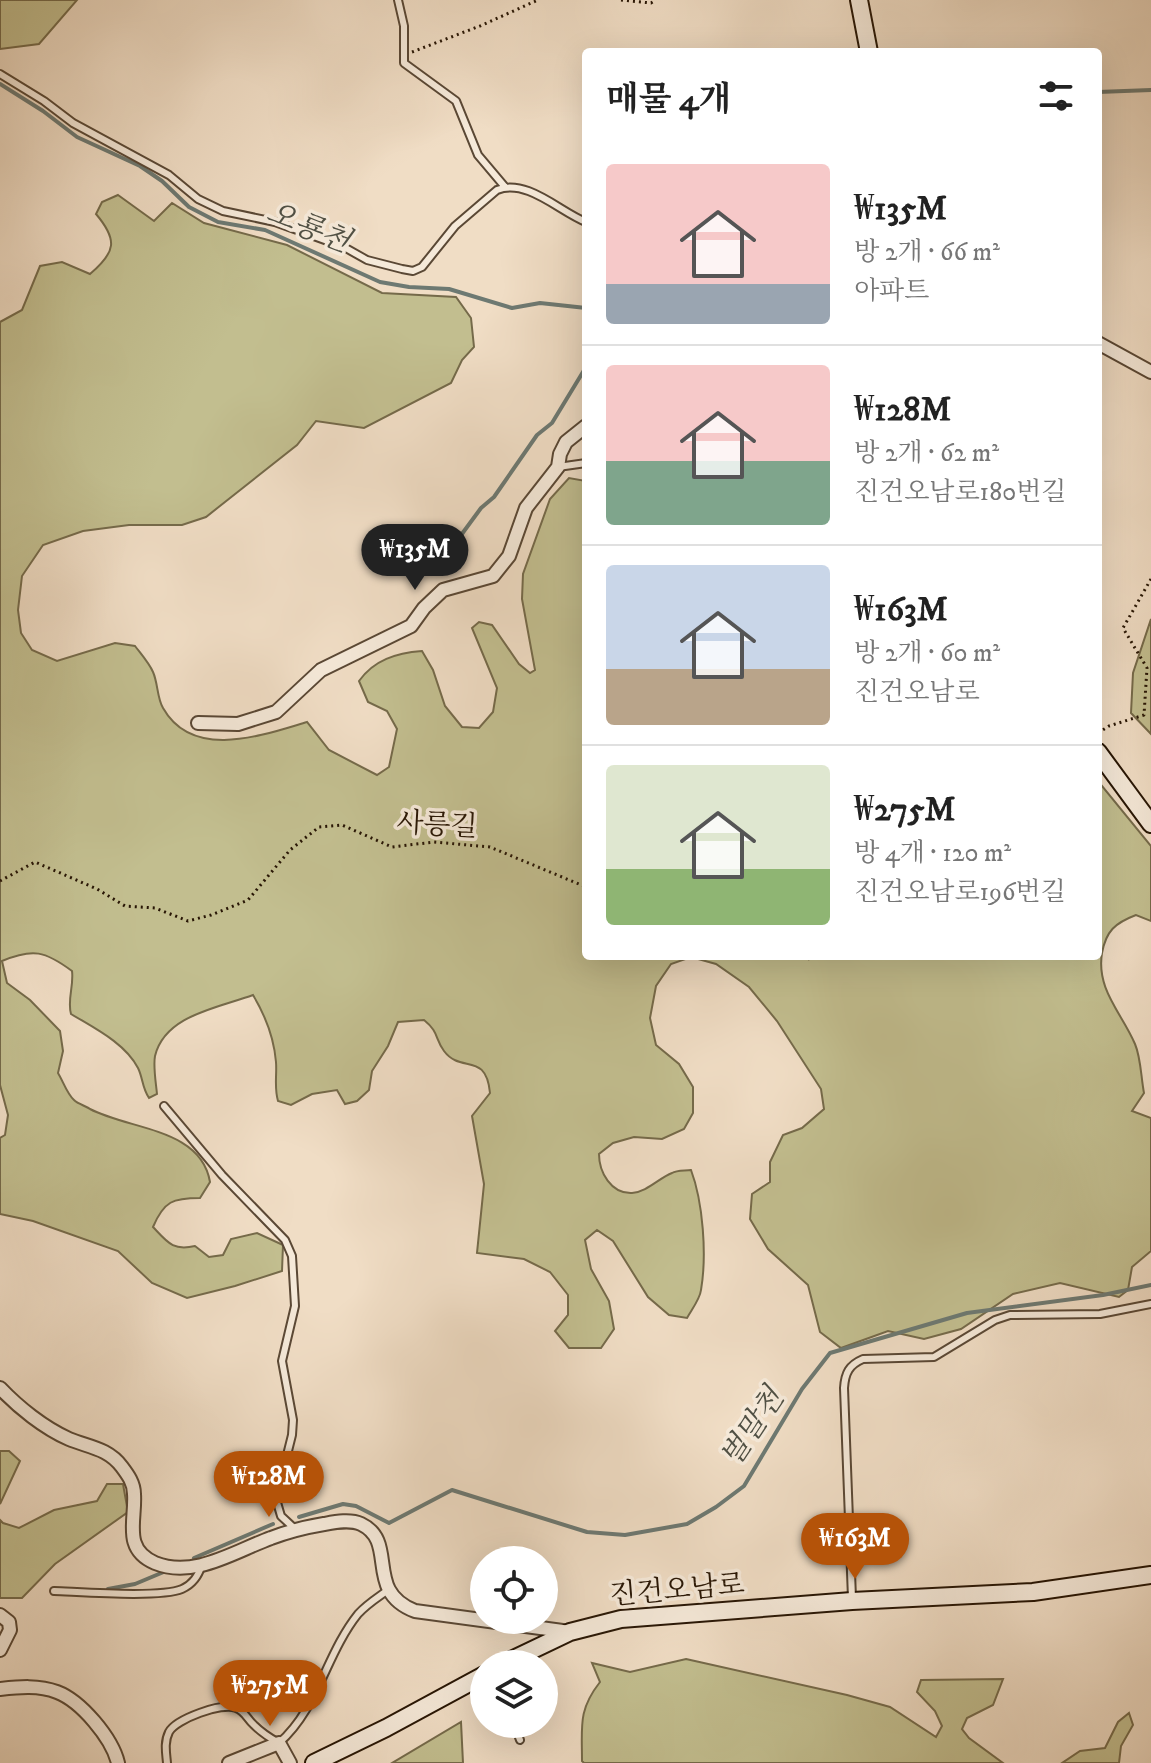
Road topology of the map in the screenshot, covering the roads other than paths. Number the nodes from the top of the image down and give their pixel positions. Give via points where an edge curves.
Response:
1 (398, 0) edge
2 (859, 0) edge
3 (868, 48) edge
4 (0, 74) edge
5 (505, 187) junction
6 (582, 220) edge
7 (1102, 345) edge
8 (1151, 372) edge
9 (582, 429) edge
10 (582, 464) edge
11 (558, 467) junction
12 (198, 723) dead end
13 (1102, 757) edge
14 (1151, 824) edge
15 (164, 1106) dead end
16 (1151, 1304) edge
17 (0, 1388) edge
18 (295, 1529) junction
19 (202, 1565) junction
20 (1151, 1575) edge
21 (388, 1590) junction
22 (54, 1591) dead end
23 (852, 1601) junction
24 (0, 1615) edge
25 (570, 1632) junction
26 (0, 1650) edge
27 (533, 1650) edge
28 (470, 1683) edge
29 (0, 1689) edge
30 (279, 1743) junction
31 (118, 1763) edge
32 (167, 1763) edge
33 (229, 1763) edge
34 (290, 1763) edge
35 (314, 1763) edge

1 - 5 lane via 404,63 456,101 478,155
2 - 3 main road
4 - 5 lane via 73,123 169,175 198,199 402,269 422,267 455,226
5 - 6 lane via 540,196
7 - 8 street
9 - 11 street via 566,442
10 - 11 lane
11 - 12 street via 526,508 509,556 493,576 443,590 411,626 321,670 276,712 238,724
13 - 14 main road
15 - 18 lane via 285,1240 292,1256 295,1306 282,1361 293,1420 276,1499 281,1516
16 - 23 lane via 1100,1314 1010,1315 934,1357 853,1363 844,1388
17 - 19 street via 67,1438 116,1459 133,1483 132,1538 145,1557 170,1567
18 - 19 street
18 - 21 street via 338,1521 361,1524 378,1544
19 - 22 lane via 190,1585 169,1592
20 - 23 main road, 진건오남로 via 1033,1592
21 - 25 street via 415,1611
21 - 30 lane via 357,1616 309,1704
23 - 25 main road, 진건오남로 via 621,1619
24 - 26 street via 10,1630
25 - 27 main road, 진건오남로
28 - 35 main road
29 - 31 street via 36,1687 70,1699 108,1739
30 - 32 lane via 243,1711 216,1708 173,1726 165,1746
30 - 33 street
30 - 34 street

